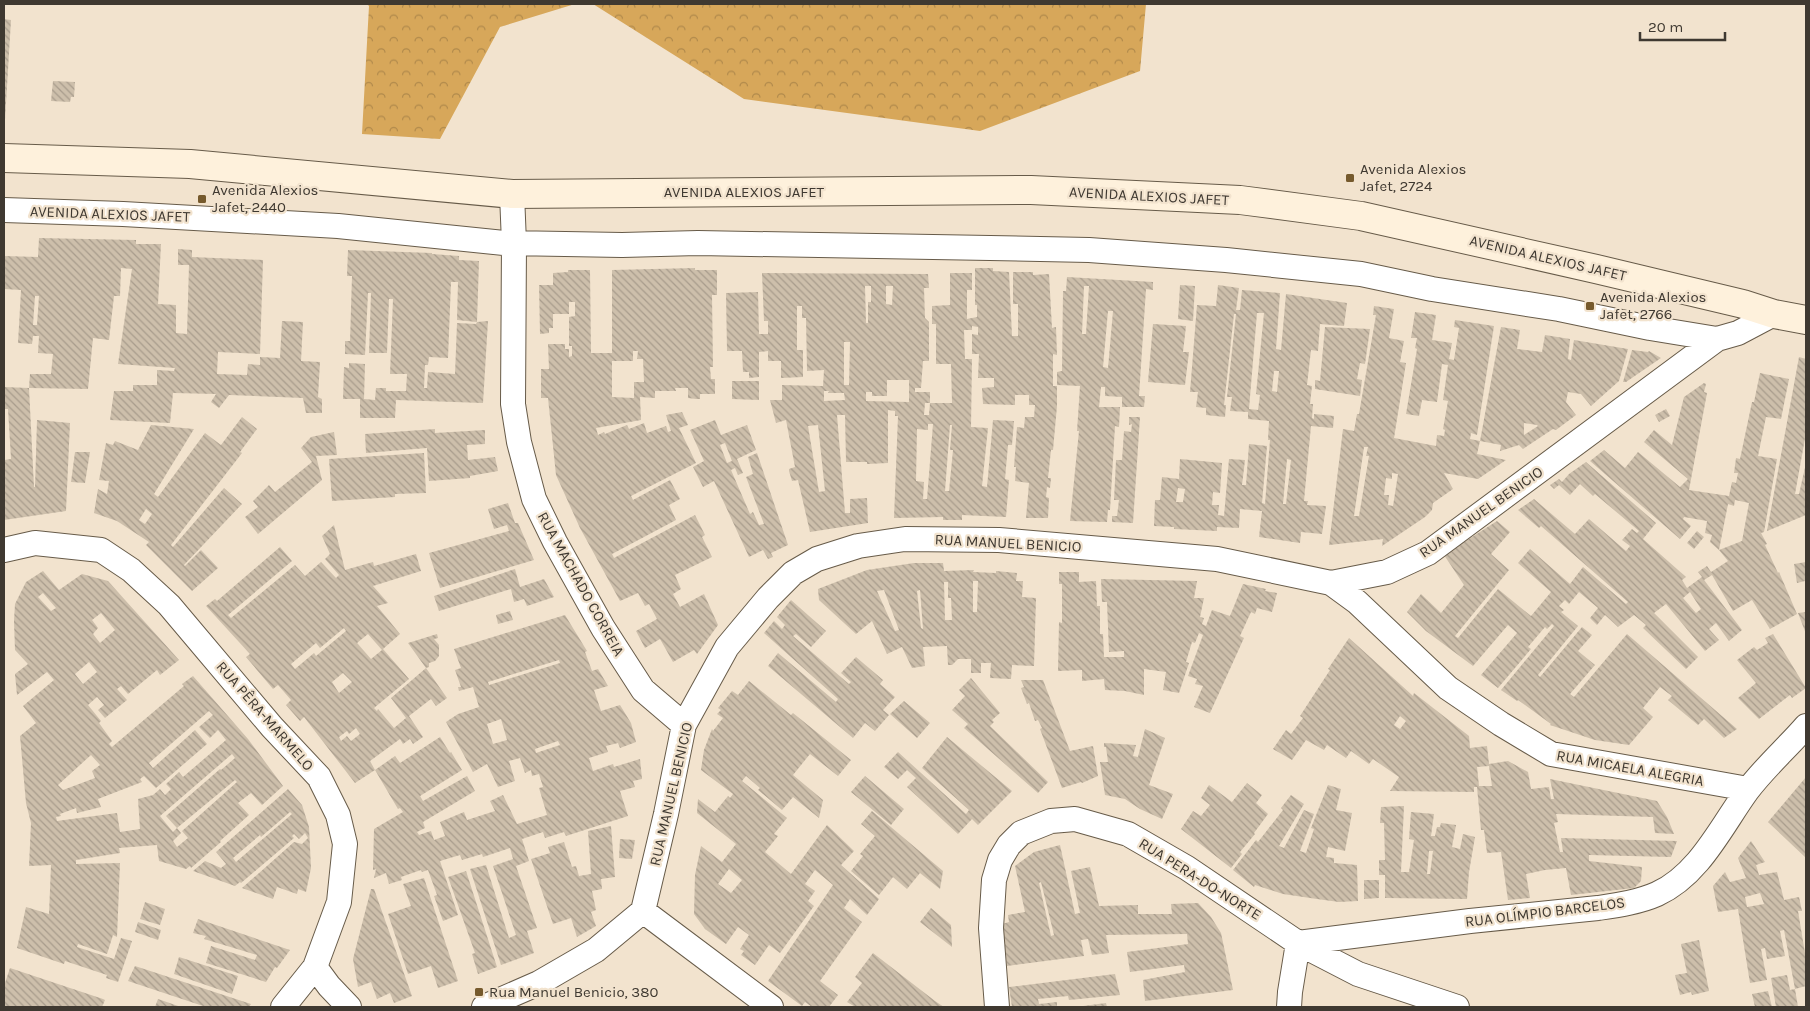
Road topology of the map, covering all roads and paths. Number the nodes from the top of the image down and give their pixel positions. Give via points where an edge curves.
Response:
1 (4, 158) edge
2 (512, 194) junction
3 (4, 210) edge
4 (514, 243) junction
5 (1774, 314) junction
6 (1806, 320) edge
7 (1717, 339) junction
8 (4, 550) edge
9 (1331, 582) junction
10 (684, 725) junction
11 (1806, 726) edge
12 (1748, 790) junction
13 (643, 911) junction
14 (1298, 943) junction
15 (315, 967) junction
16 (283, 1007) edge
17 (349, 1007) edge
18 (484, 1007) edge
19 (770, 1007) edge
20 (997, 1007) edge
21 (1289, 1007) edge
22 (1457, 1007) edge

1 - 2 main road, AVENIDA ALEXIOS JAFET via 190,164
2 - 4 street
2 - 5 main road, AVENIDA ALEXIOS JAFET via 1031,190 1240,200 1361,216 1596,269
3 - 4 street, AVENIDA ALEXIOS JAFET via 329,226
4 - 7 street, AVENIDA ALEXIOS JAFET via 1089,250 1226,260 1361,274
4 - 10 street, RUA MACHADO CORREIA via 513,404 534,499 604,628 643,690
5 - 6 main road, AVENIDA ALEXIOS JAFET
5 - 7 street, AVENIDA ALEXIOS JAFET via 1738,333
7 - 9 street, RUA MANUEL BENICIO via 1428,553 1388,572
8 - 15 street, RUA PÊRA-MARMELO via 35,543 101,550 130,570 169,605 318,777 338,815 345,844 339,902
9 - 10 street, RUA MANUEL BENICIO via 1217,559 999,540 905,539 858,546 817,559 793,574 768,598 727,647
9 - 12 street, RUA MICAELA ALEGRIA via 1357,602 1448,688 1551,754
10 - 13 street, RUA MANUEL BENICIO
11 - 12 street, RUA OLÍMPIO BARCELOS
12 - 14 street, RUA OLÍMPIO BARCELOS via 1700,859 1659,894 1598,908
13 - 18 street via 596,950 539,983
13 - 19 street
14 - 20 street, RUA PERA-DO-NORTE via 1187,868 1128,834 1075,819 1051,821 1021,833 1009,844 994,880 991,928
14 - 21 street
14 - 22 street, RUA PERA-DO-NORTE via 1358,974
15 - 16 street, RUA PÊRA-MARMELO
15 - 17 street

